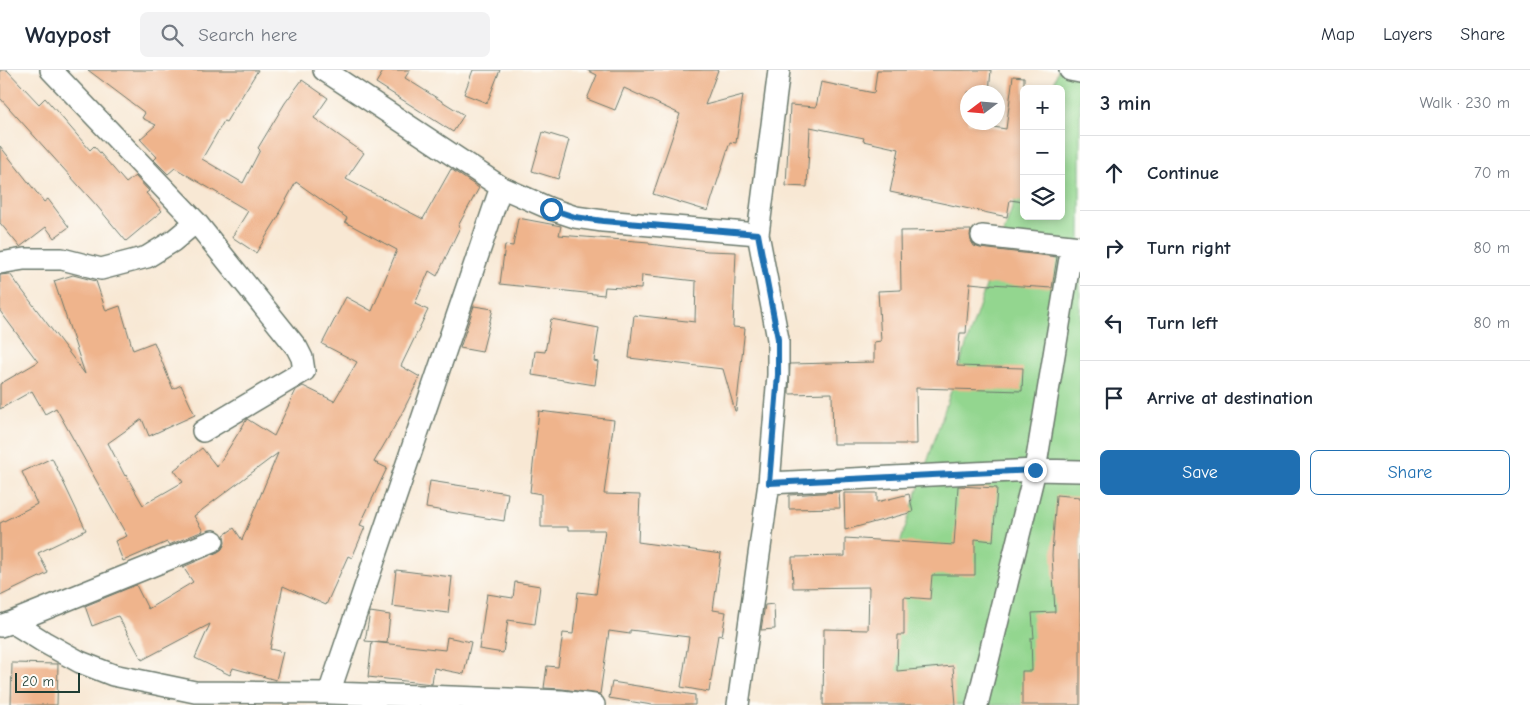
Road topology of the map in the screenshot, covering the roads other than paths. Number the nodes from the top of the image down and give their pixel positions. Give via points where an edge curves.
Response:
1 (51, 70) edge
2 (324, 70) edge
3 (778, 70) edge
4 (1070, 70) edge
5 (1080, 72) edge
6 (501, 186) junction
7 (196, 222) junction
8 (758, 234) junction
9 (982, 236) dead end
10 (1076, 246) edge
11 (0, 263) edge
12 (203, 431) dead end
13 (1035, 470) junction
14 (1080, 471) edge
15 (769, 483) junction
16 (213, 541) dead end
17 (6, 624) edge
18 (329, 693) junction
19 (195, 698) edge
20 (450, 701) edge
21 (594, 705) edge
22 (738, 705) edge
23 (977, 705) edge

1 - 7 street
2 - 6 street
3 - 8 street
4 - 5 street
6 - 8 street via 575,217
6 - 18 street
7 - 11 street via 147,258 101,269 62,259
7 - 12 street via 297,348 304,371
8 - 15 street via 778,339
9 - 10 street
10 - 13 street
13 - 14 street
13 - 15 street
13 - 23 street
15 - 22 street
16 - 17 street
17 - 19 street via 113,675
18 - 19 street
18 - 20 street
20 - 21 street via 561,701

